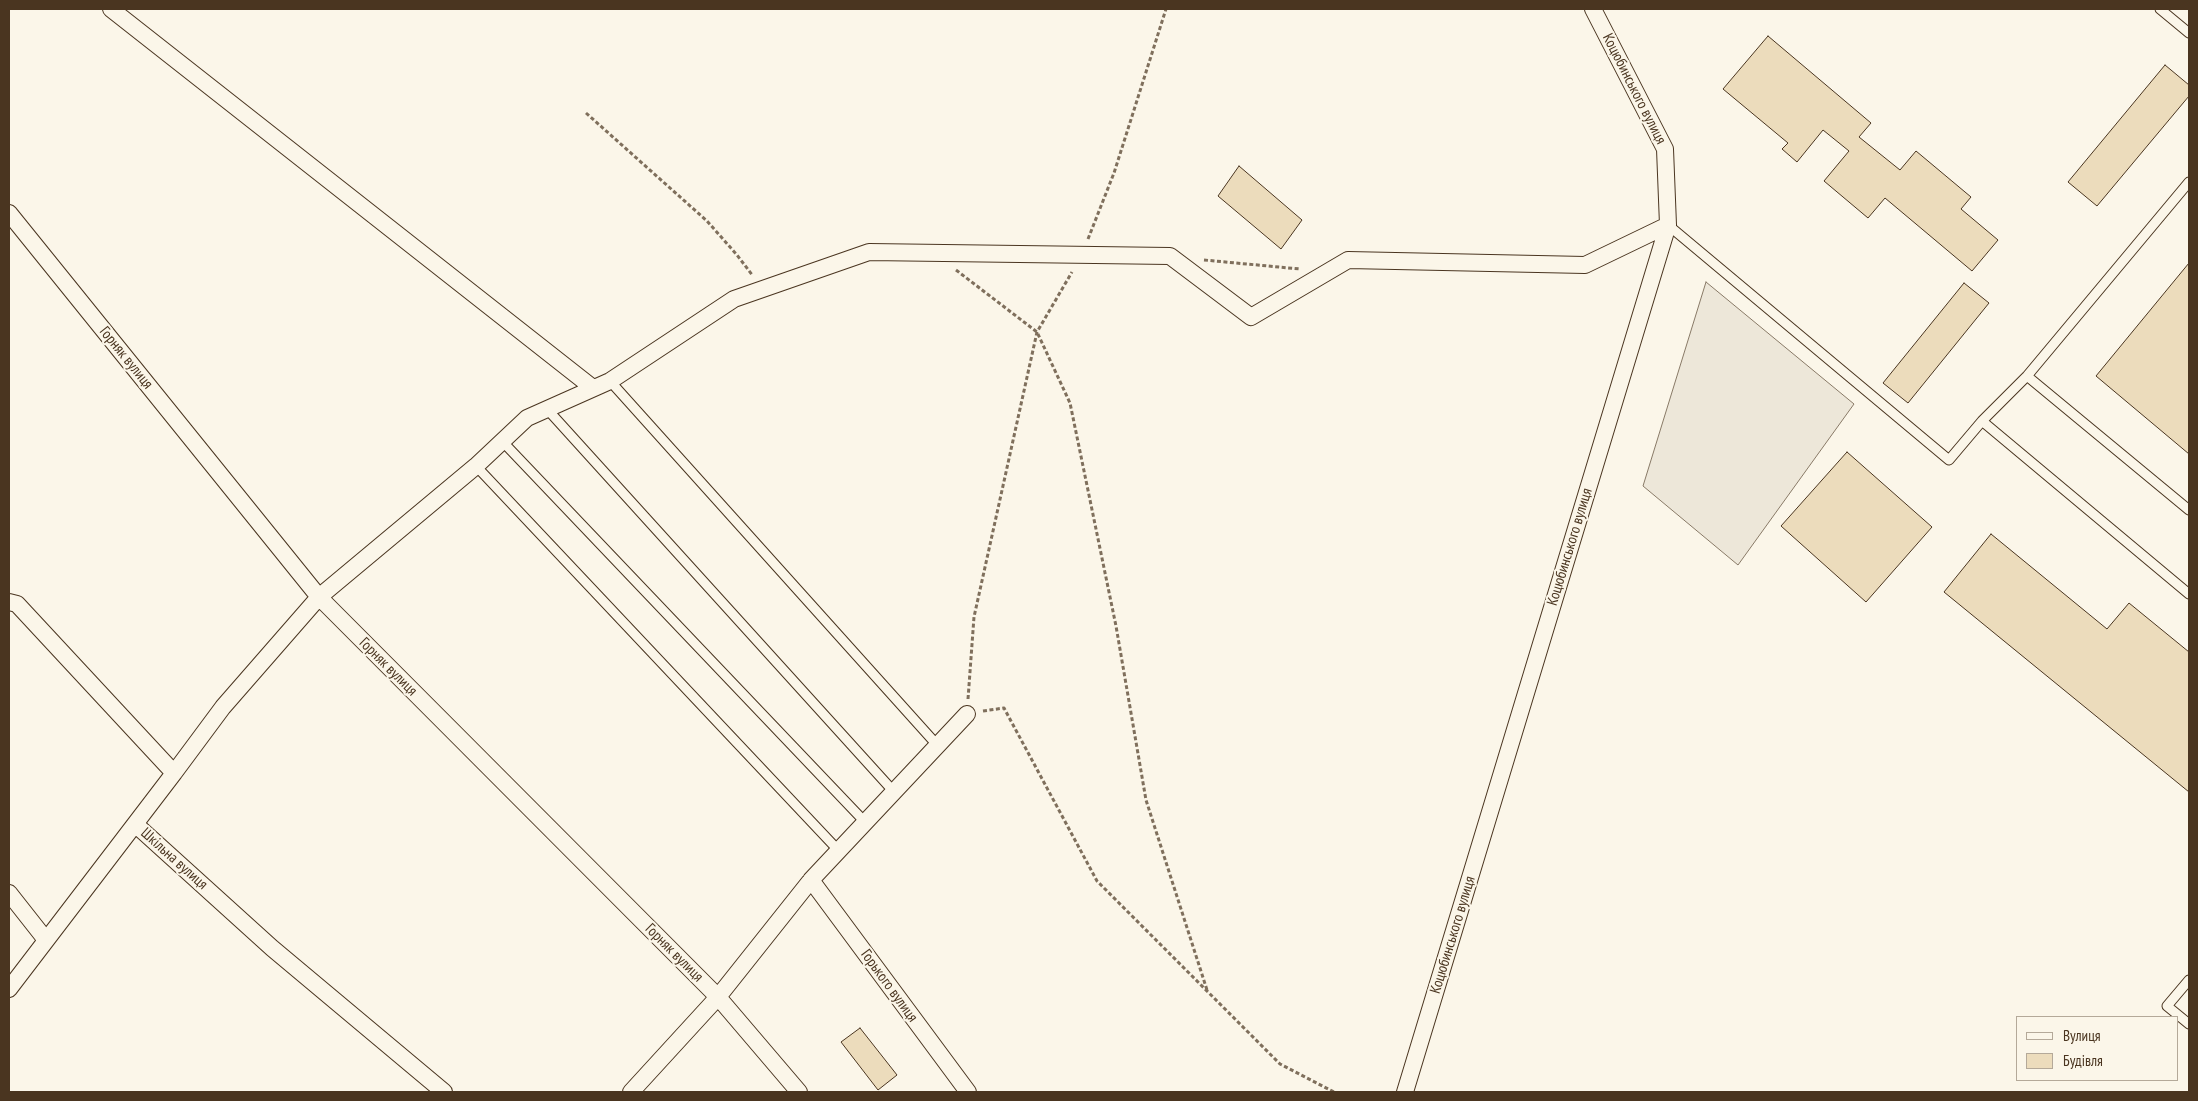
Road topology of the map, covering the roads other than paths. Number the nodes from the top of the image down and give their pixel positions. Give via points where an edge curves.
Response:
1 (110, 9) edge
2 (1593, 9) edge
3 (2160, 9) edge
4 (2189, 32) edge
5 (2189, 182) edge
6 (9, 213) edge
7 (1668, 225) junction
8 (2027, 376) junction
9 (610, 381) junction
10 (593, 388) junction
11 (547, 409) junction
12 (1982, 421) junction
13 (502, 441) junction
14 (476, 466) junction
15 (2189, 510) edge
16 (2189, 594) edge
17 (319, 597) junction
18 (11, 606) edge
19 (967, 714) road end
20 (938, 746) junction
21 (174, 773) junction
22 (895, 793) junction
23 (864, 821) junction
24 (135, 824) junction
25 (838, 850) junction
26 (811, 880) junction
27 (9, 893) edge
28 (46, 940) junction
29 (2189, 980) edge
30 (9, 989) edge
31 (718, 997) junction
32 (2189, 1024) edge
33 (444, 1092) edge
34 (631, 1092) edge
35 (799, 1092) edge
36 (968, 1092) edge
37 (1405, 1092) edge

1 - 10 street
2 - 7 street, Коцюбинського вулиця via 1665,149
3 - 4 lane
5 - 8 lane
6 - 17 street, Горняк вулиця
7 - 9 street, Шкільна вулиця via 1585,264 1348,260 1251,317 1170,256 869,252 734,299
7 - 12 lane via 1949,460
7 - 37 street, Коцюбинського вулиця
8 - 12 lane
8 - 15 lane
9 - 10 street, Шкільна вулиця
9 - 20 lane
10 - 11 street, Шкільна вулиця
11 - 13 street, Шкільна вулиця via 527,418
11 - 22 lane
12 - 16 lane
13 - 14 street, Шкільна вулиця
13 - 23 lane
14 - 17 street, Шкільна вулиця
14 - 25 lane
17 - 21 street, Шкільна вулиця via 223,707
17 - 31 street, Горняк вулиця
18 - 21 street
19 - 20 street
20 - 22 street
21 - 24 street, Шкільна вулиця
22 - 23 street
23 - 25 street
24 - 28 street
24 - 33 street, Шкільна вулиця via 272,948
25 - 26 street
26 - 31 street
26 - 36 street, Горького вулиця
27 - 28 street
28 - 30 street
29 - 32 lane via 2168,1006
31 - 34 street
31 - 35 street, Горняк вулиця

